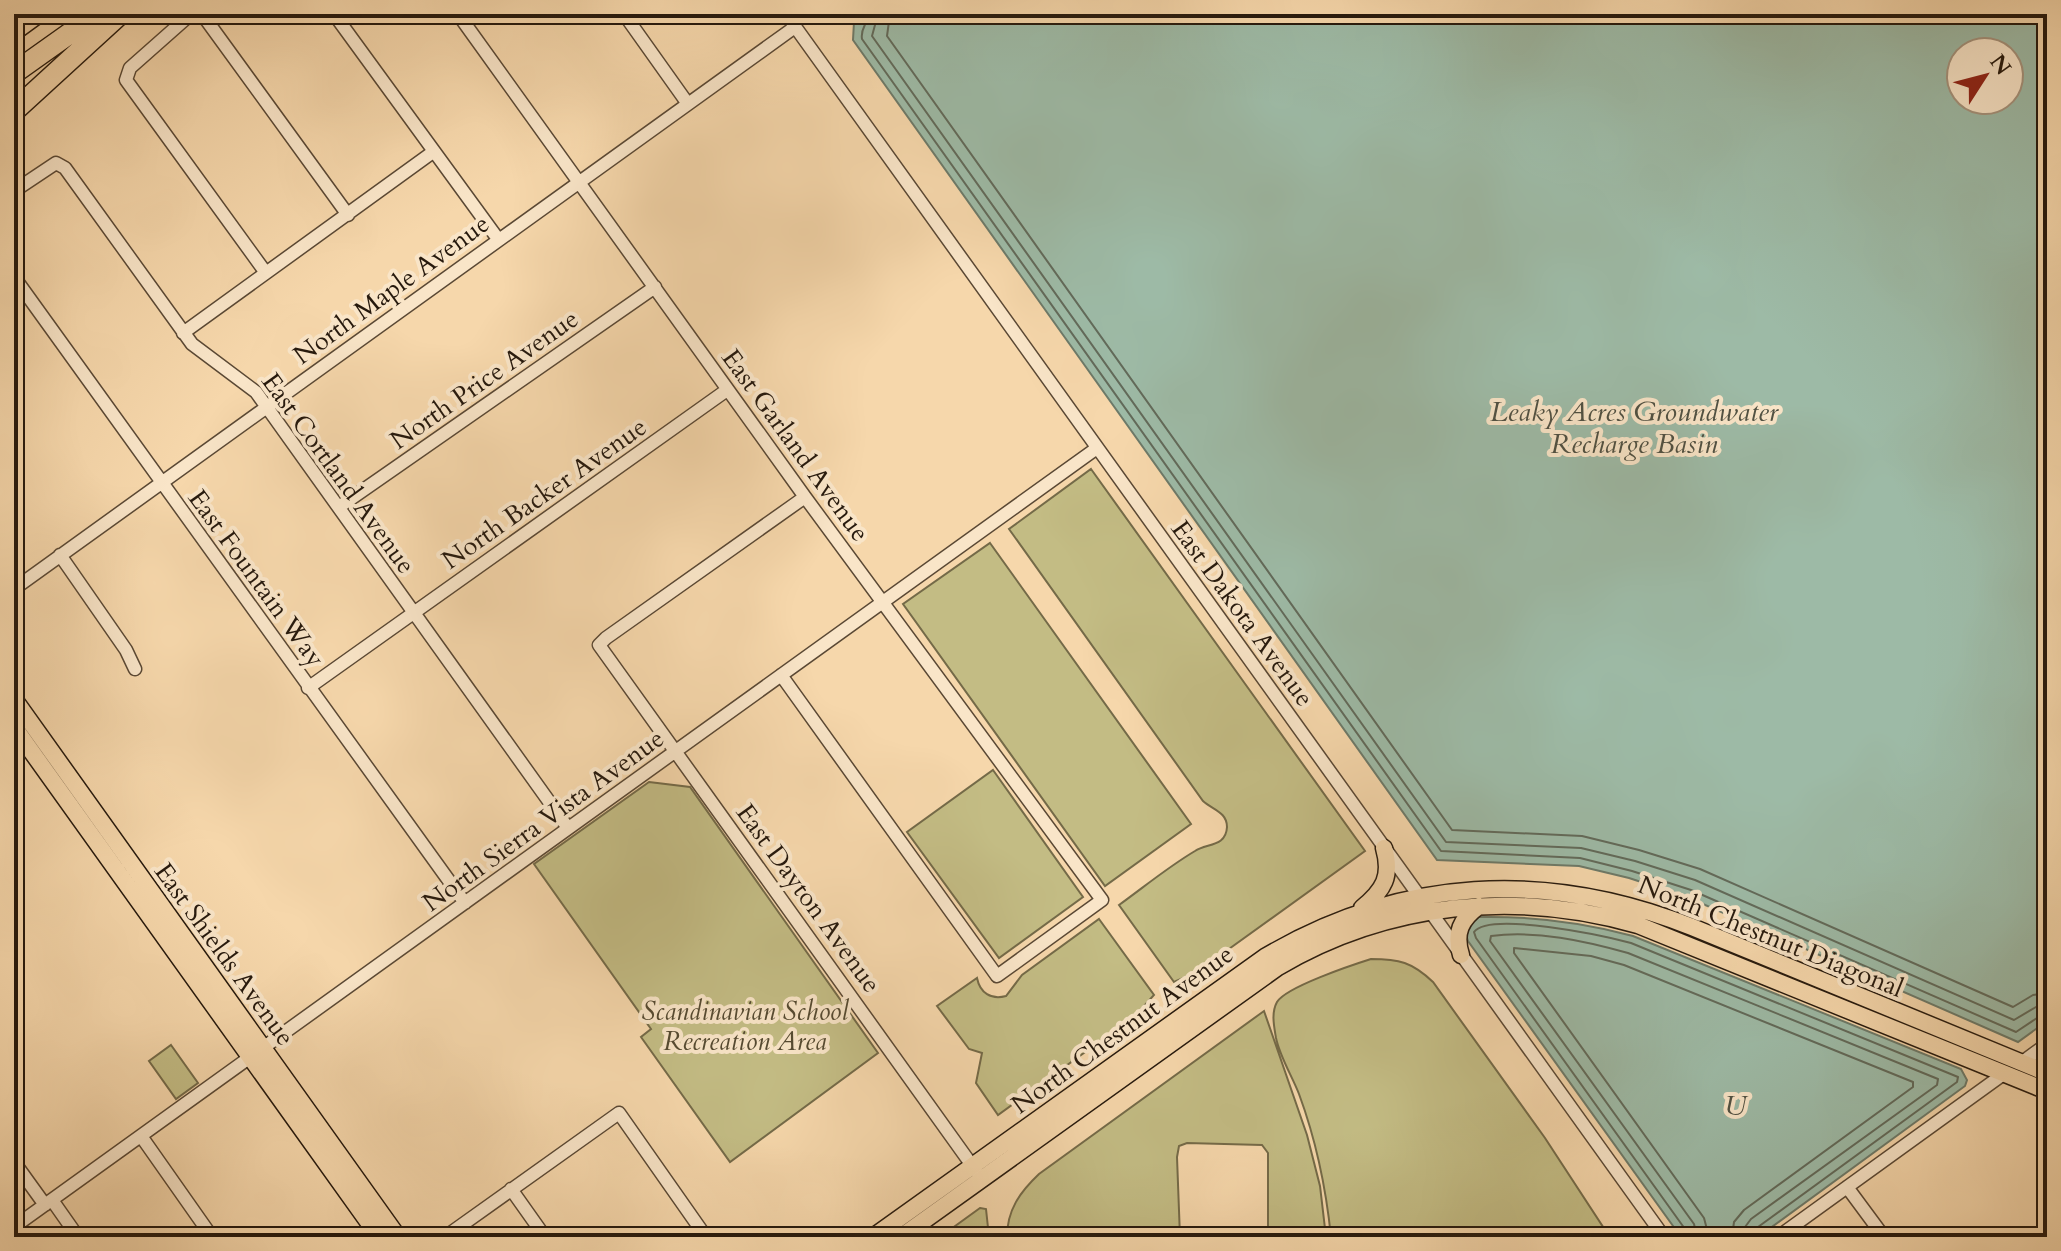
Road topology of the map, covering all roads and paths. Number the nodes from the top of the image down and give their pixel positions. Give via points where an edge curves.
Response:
1 (36, 14) edge
2 (97, 14) edge
3 (120, 14) edge
4 (191, 14) edge
5 (202, 14) edge
6 (334, 14) edge
7 (458, 14) edge
8 (624, 14) edge
9 (786, 14) edge
10 (795, 27) junction
11 (14, 30) edge
12 (14, 73) edge
13 (688, 104) junction
14 (14, 111) edge
15 (433, 152) junction
16 (579, 183) junction
17 (14, 191) edge
18 (348, 215) junction
19 (498, 239) junction
20 (266, 273) junction
21 (14, 277) edge
22 (655, 287) junction
23 (183, 333) junction
24 (727, 390) junction
25 (266, 406) junction
26 (1097, 448) junction
27 (161, 482) junction
28 (805, 497) junction
29 (339, 507) junction
30 (60, 555) junction
31 (14, 589) edge
32 (883, 601) junction
33 (414, 612) junction
34 (135, 669) dead end
35 (781, 675) junction
36 (308, 688) junction
37 (14, 699) edge
38 (14, 727) edge
39 (676, 750) junction
40 (568, 828) junction
41 (1384, 848) junction
42 (106, 856) junction
43 (1419, 897) junction
44 (158, 901) junction
45 (465, 903) junction
46 (1481, 905) junction
47 (1429, 911) junction
48 (1355, 914) junction
49 (1461, 955) junction
50 (1188, 1020) junction
51 (2047, 1044) edge
52 (256, 1053) junction
53 (2021, 1063) junction
54 (2005, 1073) junction
55 (2047, 1073) edge
56 (2047, 1082) edge
57 (2047, 1091) edge
58 (141, 1136) junction
59 (14, 1162) edge
60 (977, 1172) junction
61 (1847, 1187) junction
62 (511, 1189) junction
63 (48, 1203) junction
64 (14, 1227) edge
65 (78, 1237) edge
66 (212, 1237) edge
67 (379, 1237) edge
68 (398, 1237) edge
69 (445, 1237) edge
70 (545, 1237) edge
71 (706, 1237) edge
72 (873, 1237) edge
73 (901, 1237) edge
74 (1664, 1237) edge
75 (1778, 1237) edge
76 (1884, 1237) edge

1 - 11 highway
2 - 12 highway
3 - 14 highway
4 - 20 street via 130,68 126,80
5 - 18 street
6 - 15 street
7 - 16 street, East Garland Avenue
8 - 13 street
9 - 10 street, East Dakota Avenue
10 - 13 street, North Maple Avenue
10 - 26 street, East Dakota Avenue
13 - 16 street, North Maple Avenue
15 - 18 street
15 - 19 street
16 - 19 street, North Maple Avenue
16 - 22 street, East Garland Avenue
17 - 23 street, East Cortland Avenue via 56,163 65,168
18 - 20 street
19 - 25 street, North Maple Avenue
20 - 23 street
21 - 27 street, East Fountain Way
22 - 24 street, East Garland Avenue
22 - 29 street, North Price Avenue
23 - 25 street, East Cortland Avenue via 204,355 247,382
24 - 28 street, East Garland Avenue
24 - 33 street, North Backer Avenue
25 - 27 street, North Maple Avenue
25 - 29 street, East Cortland Avenue
26 - 32 street, North Sierra Vista Avenue
26 - 41 street, East Dakota Avenue
27 - 30 street, North Maple Avenue
27 - 36 street, East Fountain Way
28 - 32 street, East Garland Avenue
28 - 39 street, East Dayton Avenue via 599,645
29 - 33 street, East Cortland Avenue
30 - 31 street, North Maple Avenue
30 - 34 street
32 - 35 street, North Sierra Vista Avenue
32 - 35 street, East Garland Avenue via 1102,900 997,976
33 - 36 street, North Backer Avenue
33 - 40 street, East Cortland Avenue
35 - 39 street, North Sierra Vista Avenue
36 - 45 street, East Fountain Way
37 - 44 main road, East Shields Avenue
38 - 42 main road, East Shields Avenue
39 - 40 street, North Sierra Vista Avenue
39 - 60 street, East Dayton Avenue
40 - 45 street, North Sierra Vista Avenue
41 - 43 street, East Dakota Avenue
41 - 48 main road via 1386,883
42 - 44 main road via 148,901
42 - 52 main road, East Shields Avenue
43 - 47 street, East Dakota Avenue
43 - 48 main road, North Chestnut Avenue
43 - 53 main road, North Chestnut Diagonal via 1509,889 1618,902 1692,927
44 - 52 main road, East Shields Avenue
45 - 52 street, North Sierra Vista Avenue
46 - 47 main road, North Chestnut Diagonal
46 - 49 main road via 1460,928
46 - 54 main road, North Chestnut Diagonal via 1563,908 1638,925
47 - 49 street, East Dakota Avenue
47 - 50 main road, North Chestnut Avenue via 1372,925 1306,951
48 - 50 main road, North Chestnut Avenue via 1276,950
49 - 74 street, East Dakota Avenue
50 - 60 main road, North Chestnut Avenue
51 - 53 street
52 - 58 street, North Sierra Vista Avenue
52 - 67 main road, East Shields Avenue
52 - 68 main road, East Shields Avenue
53 - 55 main road, North Chestnut Diagonal
54 - 56 main road via 2015,1070
54 - 57 main road, North Chestnut Diagonal
54 - 61 street
58 - 63 street, North Sierra Vista Avenue
58 - 66 street
59 - 63 street
60 - 72 main road, North Chestnut Avenue
60 - 73 main road, North Chestnut Avenue
61 - 75 street
61 - 76 street
62 - 69 street
62 - 70 street
62 - 71 street via 619,1113
63 - 64 street, North Sierra Vista Avenue
63 - 65 street

